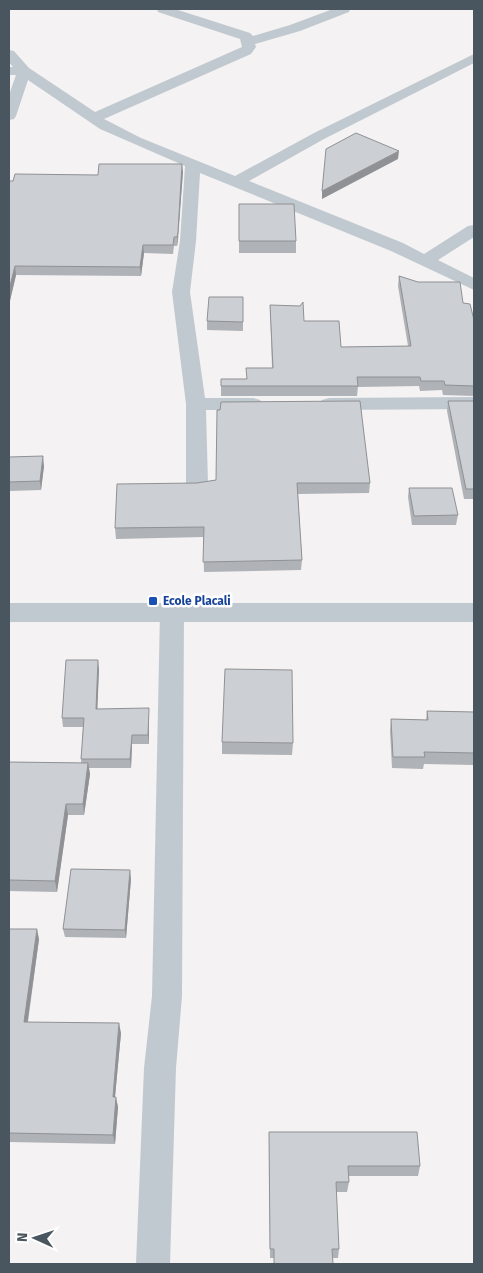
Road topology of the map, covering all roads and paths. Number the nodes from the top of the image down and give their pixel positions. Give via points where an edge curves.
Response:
1 (163, 9) edge
2 (344, 9) edge
3 (248, 42) junction
4 (9, 54) edge
5 (474, 58) edge
6 (9, 71) edge
7 (24, 71) junction
8 (9, 116) edge
9 (94, 118) junction
10 (193, 163) junction
11 (237, 181) junction
12 (474, 230) edge
13 (425, 261) junction
14 (474, 285) edge
15 (474, 403) edge
16 (196, 404) junction
17 (276, 404) edge
18 (315, 404) edge
19 (197, 484) edge
20 (9, 612) edge
21 (172, 612) junction
22 (474, 613) edge
23 (153, 1264) edge

1 - 3 street via 245,36
2 - 3 street
3 - 9 street via 246,51
4 - 7 street
5 - 11 street
6 - 7 street
7 - 8 street
7 - 9 street
9 - 10 street via 136,141
10 - 11 street
10 - 16 street via 181,292
11 - 13 street
12 - 13 street
13 - 14 street
15 - 18 street
16 - 17 street
16 - 19 street
20 - 21 street
21 - 22 street
21 - 23 street via 167,996 160,1068

